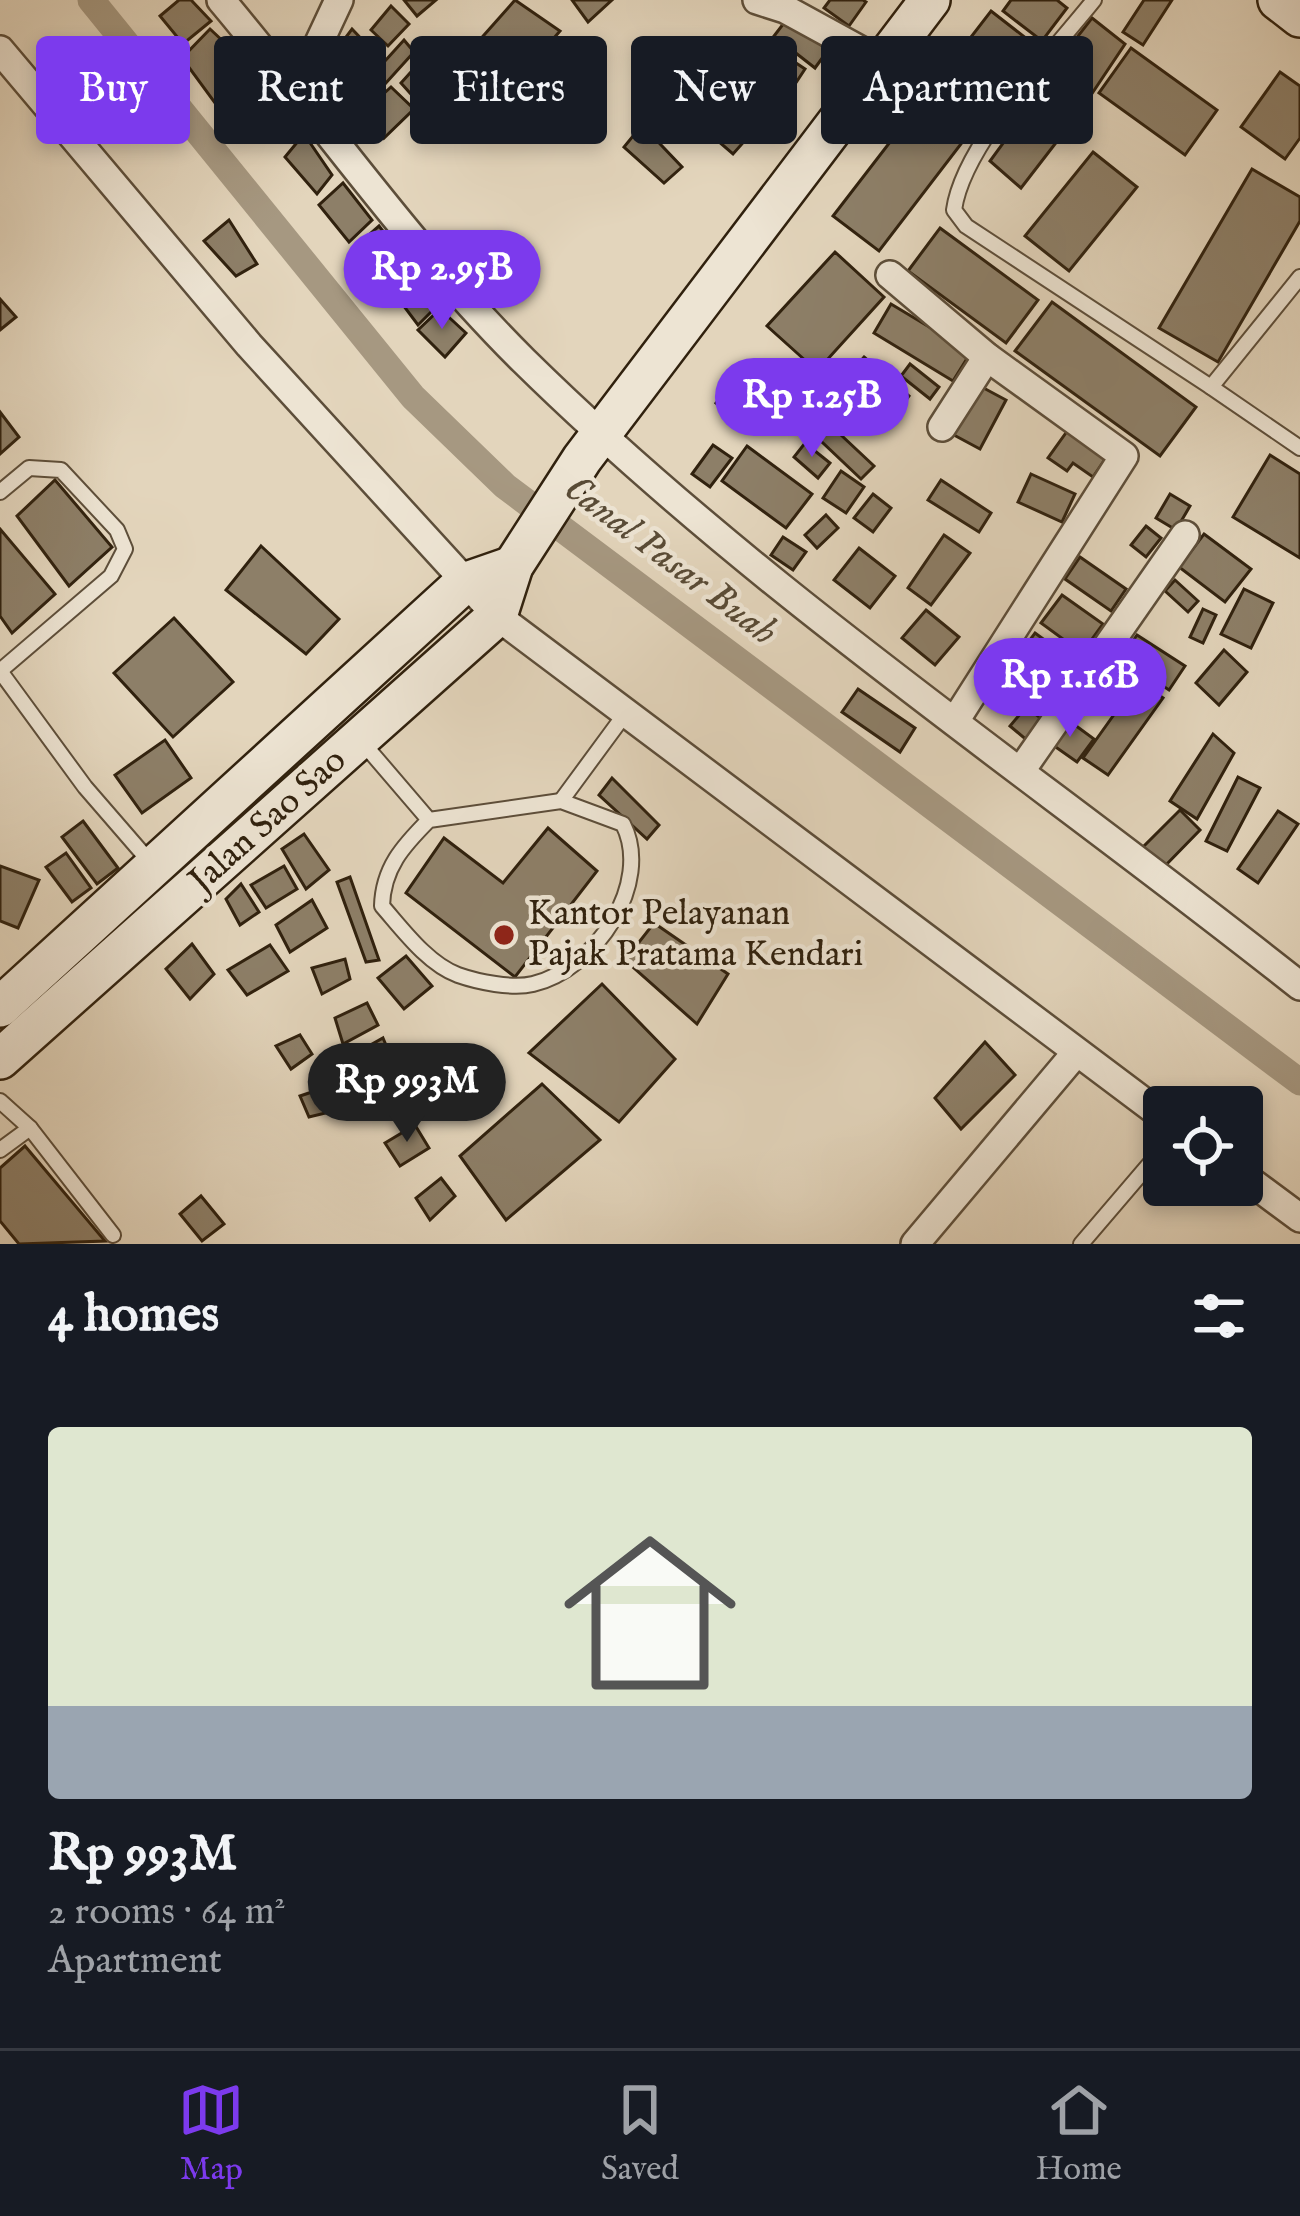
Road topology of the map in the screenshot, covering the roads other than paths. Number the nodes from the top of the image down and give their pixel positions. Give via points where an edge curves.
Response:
1 (339, 0) edge
2 (757, 0) edge
3 (930, 0) edge
4 (1094, 0) edge
5 (1278, 0) edge
6 (225, 2) edge
7 (1300, 17) edge
8 (251, 36) edge
9 (322, 36) edge
10 (835, 36) edge
11 (903, 36) edge
12 (0, 50) edge
13 (336, 144) edge
14 (821, 144) edge
15 (890, 275) dead end
16 (1300, 277) edge
17 (987, 357) junction
18 (1210, 387) junction
19 (942, 427) dead end
20 (592, 447) junction
21 (1300, 448) edge
22 (0, 492) edge
23 (1185, 535) dead end
24 (513, 566) junction
25 (464, 583) junction
26 (497, 616) junction
27 (0, 671) edge
28 (625, 714) junction
29 (955, 721) junction
30 (359, 740) junction
31 (1022, 769) junction
32 (561, 801) junction
33 (429, 820) junction
34 (154, 866) junction
35 (1300, 986) edge
36 (0, 1007) edge
37 (1075, 1054) junction
38 (0, 1059) edge
39 (0, 1100) edge
40 (1143, 1102) edge
41 (30, 1128) junction
42 (0, 1150) edge
43 (1143, 1172) edge
44 (1263, 1191) edge
45 (1300, 1218) edge
46 (113, 1235) dead end
47 (915, 1244) edge
48 (1081, 1244) edge

1 - 9 street
2 - 10 street
3 - 11 street
4 - 18 lane via 975,156 954,210 965,226
5 - 7 street
6 - 8 street
12 - 25 street
13 - 20 street
14 - 20 street
15 - 17 street
16 - 18 lane
17 - 19 street
17 - 29 street via 1124,461
18 - 21 lane
20 - 24 street
20 - 29 street via 724,539
22 - 27 lane via 29,468 62,470 125,549 111,576
23 - 31 street
24 - 25 street, Jalan Sao Sao
24 - 26 street
25 - 26 street
25 - 34 street, Jalan Sao Sao
26 - 28 street
26 - 30 street, Jalan Sao Sao
27 - 34 lane
28 - 32 lane
28 - 37 street
29 - 31 street
30 - 33 lane
30 - 38 street, Jalan Sao Sao
31 - 35 street
32 - 33 lane
32 - 33 lane via 623,824 635,865 604,932 566,968 531,985 455,974 382,906 382,883 400,848
34 - 36 street, Jalan Sao Sao
37 - 40 street
37 - 47 street
39 - 41 lane
41 - 42 lane
41 - 46 lane
43 - 48 lane
44 - 45 street

